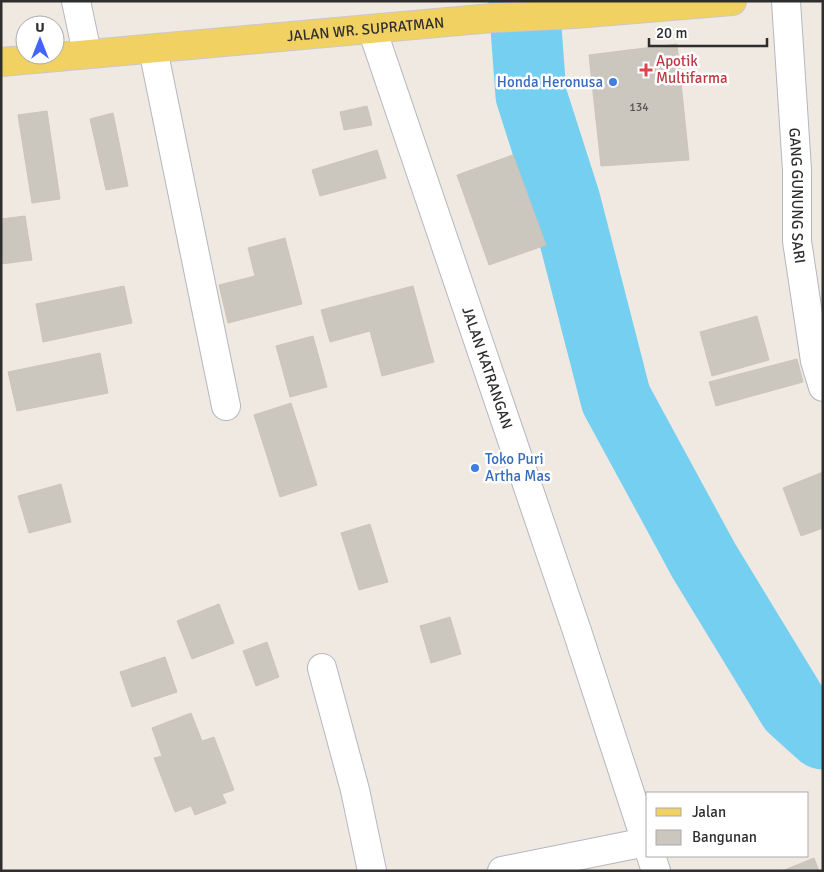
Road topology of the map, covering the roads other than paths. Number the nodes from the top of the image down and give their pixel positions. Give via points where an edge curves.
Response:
1 (76, 1) edge
2 (732, 1) edge
3 (786, 1) edge
4 (372, 29) junction
5 (153, 49) junction
6 (87, 54) junction
7 (1, 62) edge
8 (823, 387) edge
9 (226, 406) dead end
10 (322, 668) dead end
11 (646, 843) edge
12 (646, 849) edge
13 (651, 857) edge
14 (372, 871) edge
15 (502, 871) edge
16 (656, 871) edge

1 - 6 street
2 - 4 main road, JALAN WR. SUPRATMAN
3 - 8 street, GANG GUNUNG SARI via 797,170 797,241 813,352
4 - 5 main road, JALAN WR. SUPRATMAN
4 - 11 street, JALAN KATRANGAN
5 - 6 main road, JALAN WR. SUPRATMAN
5 - 9 street
6 - 7 main road, JALAN WR. SUPRATMAN
10 - 14 street via 355,790
12 - 15 street
13 - 16 street, JALAN KATRANGAN

